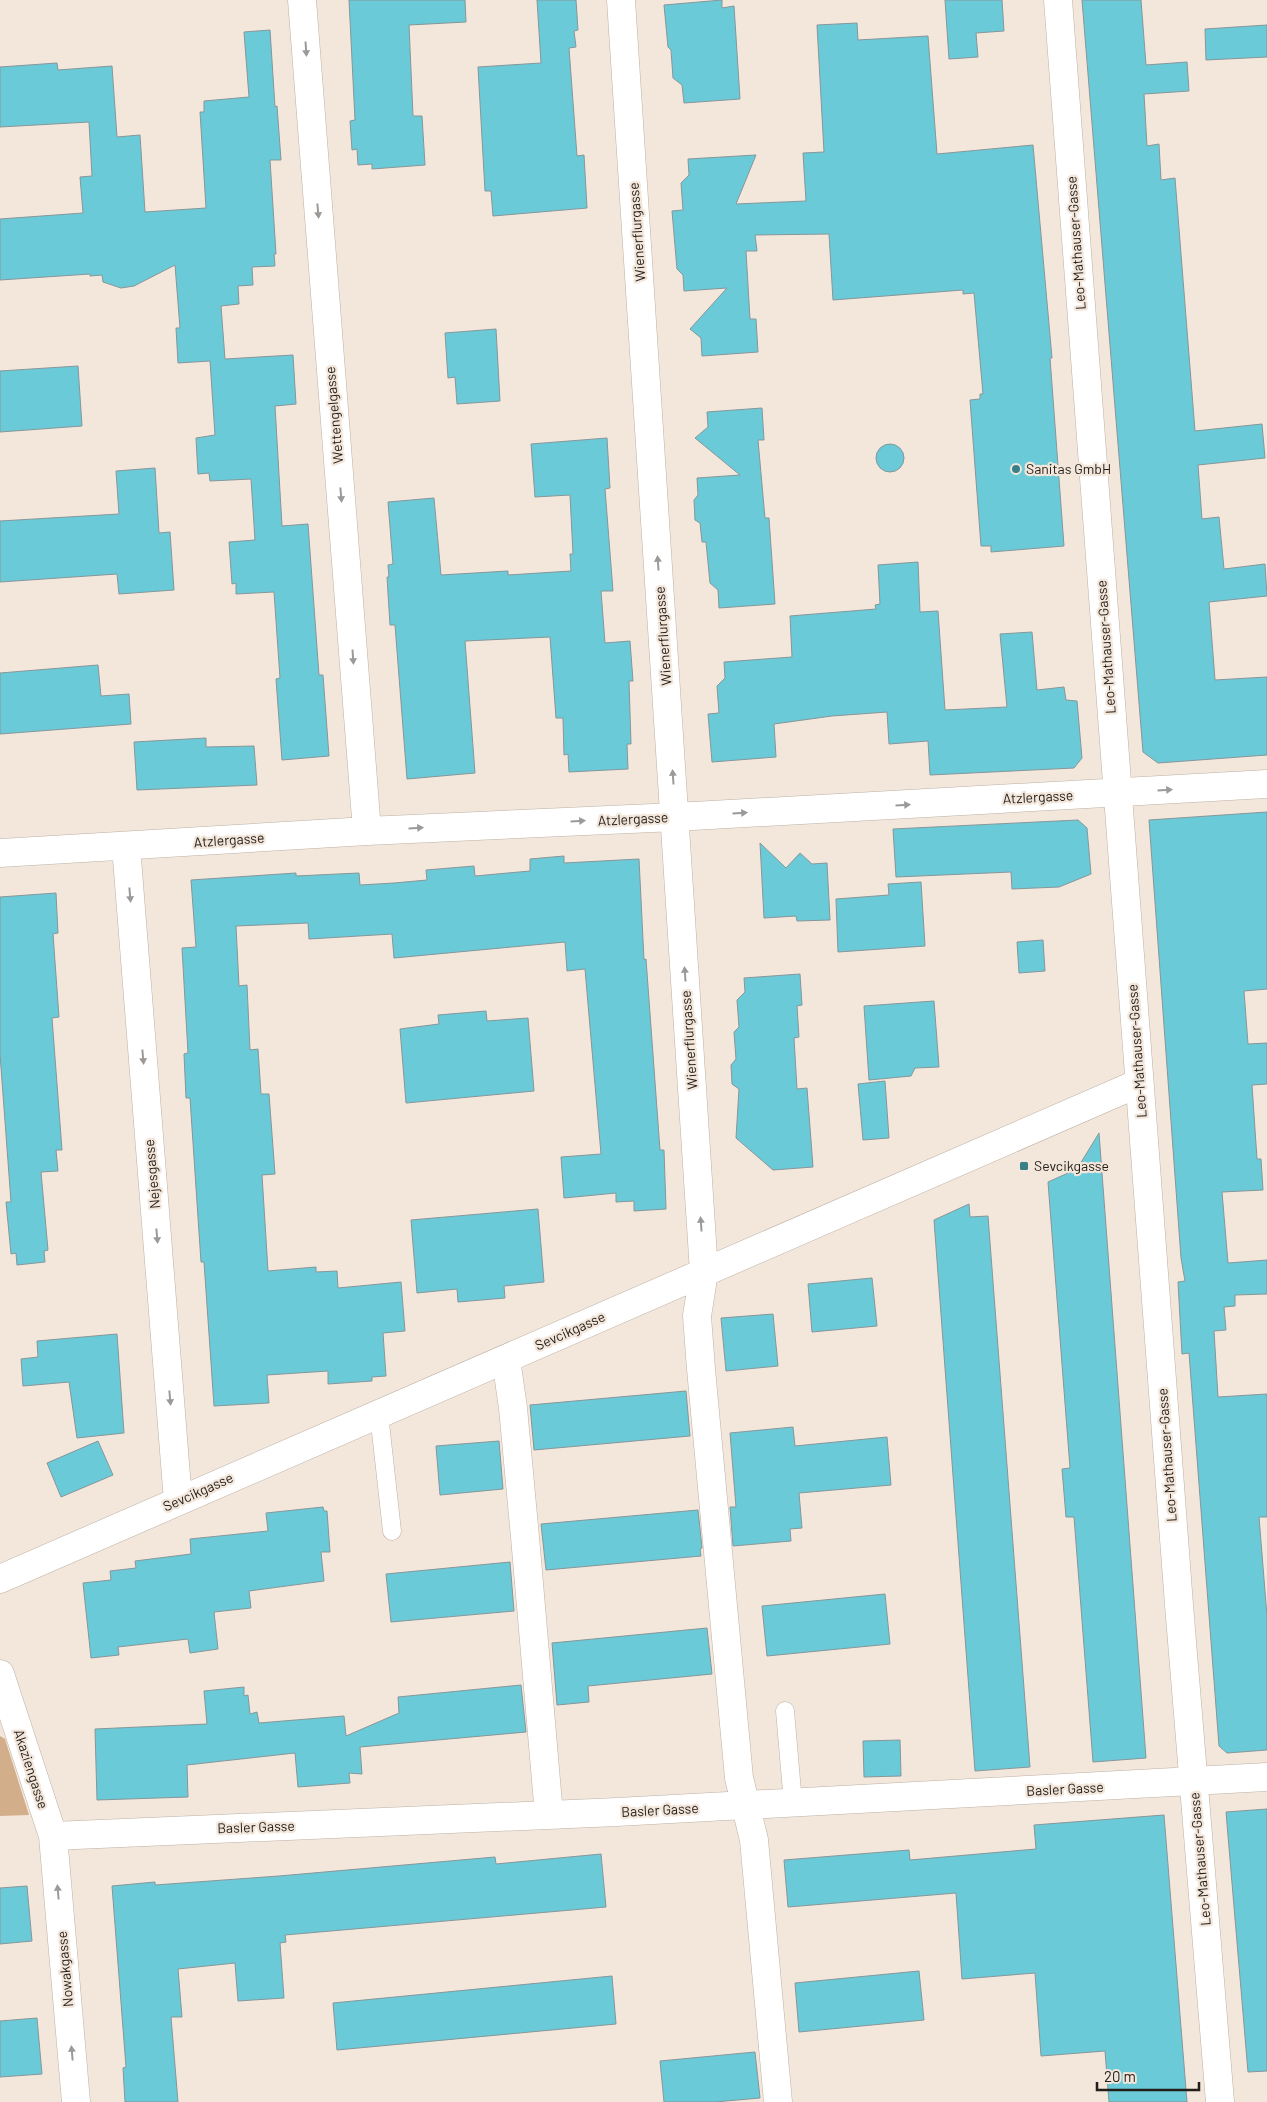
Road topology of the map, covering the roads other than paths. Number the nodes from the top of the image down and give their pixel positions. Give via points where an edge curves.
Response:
1 (302, 0) edge
2 (621, 0) edge
3 (1058, 0) edge
4 (1267, 784) edge
5 (1116, 793) junction
6 (675, 817) junction
7 (367, 830) junction
8 (126, 846) junction
9 (0, 853) edge
10 (1139, 1083) junction
11 (704, 1272) junction
12 (506, 1359) junction
13 (379, 1414) junction
14 (178, 1501) junction
15 (392, 1531) dead end
16 (0, 1579) edge
17 (0, 1674) edge
18 (785, 1711) dead end
19 (1267, 1777) edge
20 (1194, 1782) junction
21 (793, 1803) junction
22 (746, 1805) junction
23 (549, 1815) junction
24 (53, 1836) junction
25 (76, 2102) edge
26 (778, 2102) edge
27 (1220, 2102) edge

1 -> 7 street, Wettengelgasse
6 -> 2 street, Wienerflurgasse
3 - 5 street, Leo-Mathauser-Gasse
5 -> 4 street, Atzlergasse
6 -> 5 street, Atzlergasse
5 - 10 street, Leo-Mathauser-Gasse
7 -> 6 street, Atzlergasse
11 -> 6 street, Wienerflurgasse
7 - 8 street, Atzlergasse
8 - 9 street, Atzlergasse
8 -> 14 street, Nejesgasse
10 - 11 street, Sevcikgasse
10 - 20 street, Leo-Mathauser-Gasse
11 - 12 street, Sevcikgasse
11 - 22 street, Wienerflurgasse via 697,1316 701,1369 739,1778
12 - 13 street, Sevcikgasse
12 - 23 street
13 - 14 street, Sevcikgasse
13 - 15 lane
14 - 16 street, Sevcikgasse
17 - 24 street, Akaziengasse
18 - 21 lane
19 - 20 street, Basler Gasse
20 - 21 street, Basler Gasse
20 - 27 street, Leo-Mathauser-Gasse
21 - 22 street, Basler Gasse
22 - 23 street, Basler Gasse
22 - 26 street, Wienerflurgasse via 754,1840
23 - 24 street, Basler Gasse
25 -> 24 street, Nowakgasse

